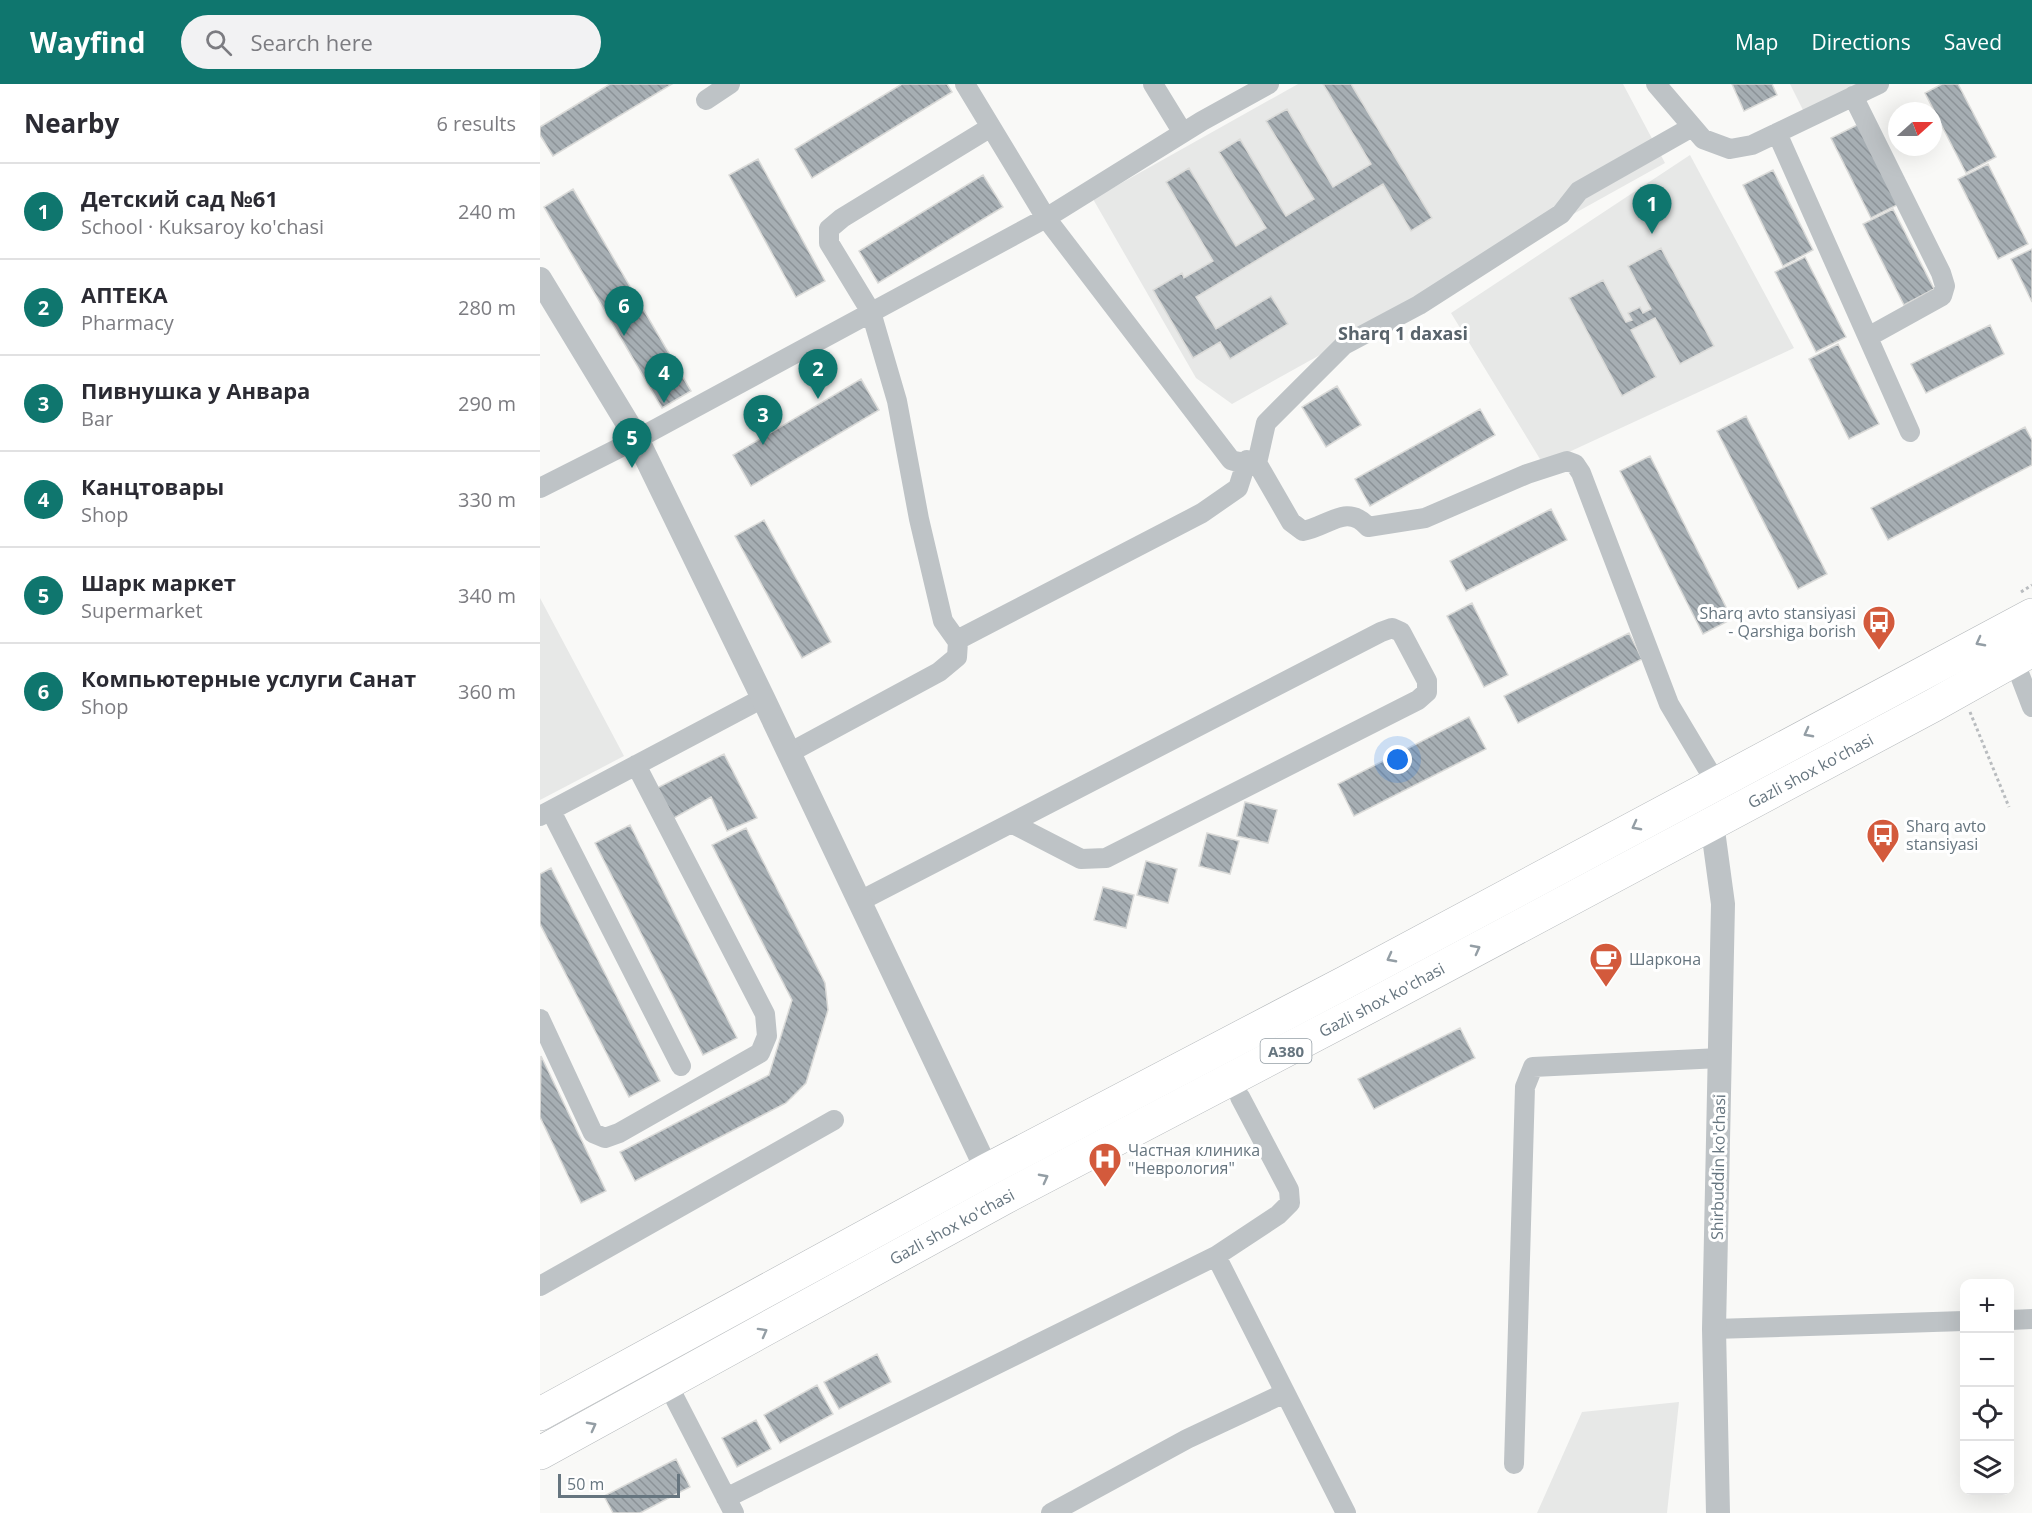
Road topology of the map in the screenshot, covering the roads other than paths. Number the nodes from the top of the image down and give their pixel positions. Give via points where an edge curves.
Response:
1 (730, 84) edge
2 (965, 84) edge
3 (1153, 84) edge
4 (1269, 84) edge
5 (1656, 84) edge
6 (1879, 84) edge
7 (1853, 96) junction
8 (706, 100) dead end
9 (991, 127) junction
10 (1692, 127) junction
11 (1183, 133) junction
12 (1777, 133) junction
13 (1046, 218) junction
14 (540, 279) edge
15 (872, 312) junction
16 (1868, 337) junction
17 (1910, 432) dead end
18 (637, 439) junction
19 (1252, 462) junction
20 (540, 488) edge
21 (2032, 615) edge
22 (958, 642) junction
23 (2023, 655) edge
24 (763, 698) junction
25 (2032, 707) edge
26 (789, 753) junction
27 (636, 765) junction
28 (1716, 783) junction
29 (545, 813) edge
30 (1011, 823) junction
31 (1712, 823) junction
32 (860, 901) junction
33 (540, 1019) edge
34 (1720, 1058) junction
35 (681, 1066) dead end
36 (1240, 1097) dead end
37 (834, 1120) dead end
38 (987, 1170) junction
39 (1216, 1256) junction
40 (540, 1286) edge
41 (2032, 1319) edge
42 (2014, 1320) edge
43 (1960, 1322) edge
44 (1714, 1329) junction
45 (668, 1385) junction
46 (1285, 1393) junction
47 (540, 1414) edge
48 (540, 1453) edge
49 (1514, 1464) dead end
50 (730, 1505) edge
51 (1051, 1513) edge
52 (1346, 1513) edge
53 (1718, 1513) edge

1 - 8 street
2 - 9 street
3 - 11 street
4 - 11 street
5 - 10 street
6 - 7 street
7 - 12 street
7 - 16 street via 1946,286 1942,296
9 - 13 street
9 - 15 street via 830,229 829,243
10 - 12 street via 1703,139 1730,149 1752,145
10 - 19 street via 1579,191 1562,214 1419,305 1344,345 1266,423
11 - 13 street
12 - 16 street
13 - 15 street
13 - 19 street via 1231,460
14 - 18 street
15 - 18 street
15 - 22 street via 897,401 943,621
16 - 17 street
18 - 20 street
18 - 24 street
19 - 22 street via 1238,488 1202,513
19 - 28 street via 1291,522 1303,531 1346,515 1361,518 1368,527 1425,518 1527,474 1567,461 1575,464 1669,704
21 -> 28 highway, Gazli shox ko'chasi / A380
22 - 26 street via 957,657 939,672
23 - 25 street
23 - 31 highway, Gazli shox ko'chasi / A380
24 - 26 street
24 - 27 street
26 - 32 street
27 - 29 street
27 - 33 street via 765,1014 767,1036 760,1053 605,1138 592,1133
28 -> 38 highway, Gazli shox ko'chasi / A380
29 - 35 street
30 - 30 street via 1392,628 1401,632 1427,681 1427,692 1418,700 1106,858 1081,859
30 - 32 street
31 - 34 street, Shirbuddin ko'chasi via 1724,904
45 -> 31 highway, Gazli shox ko'chasi / A380 via 1002,1199
32 - 38 street
34 - 44 street, Shirbuddin ko'chasi
34 - 49 street via 1533,1067 1525,1087
36 - 39 street via 1289,1190 1290,1203
37 - 40 street
38 - 47 highway, Gazli shox ko'chasi / A380
39 - 46 street
39 - 50 street
41 - 42 street
43 - 44 street
44 - 53 street, Shirbuddin ko'chasi
48 -> 45 highway, Gazli shox ko'chasi / A380
45 - 50 street
46 - 51 street via 1187,1439
46 - 52 street

